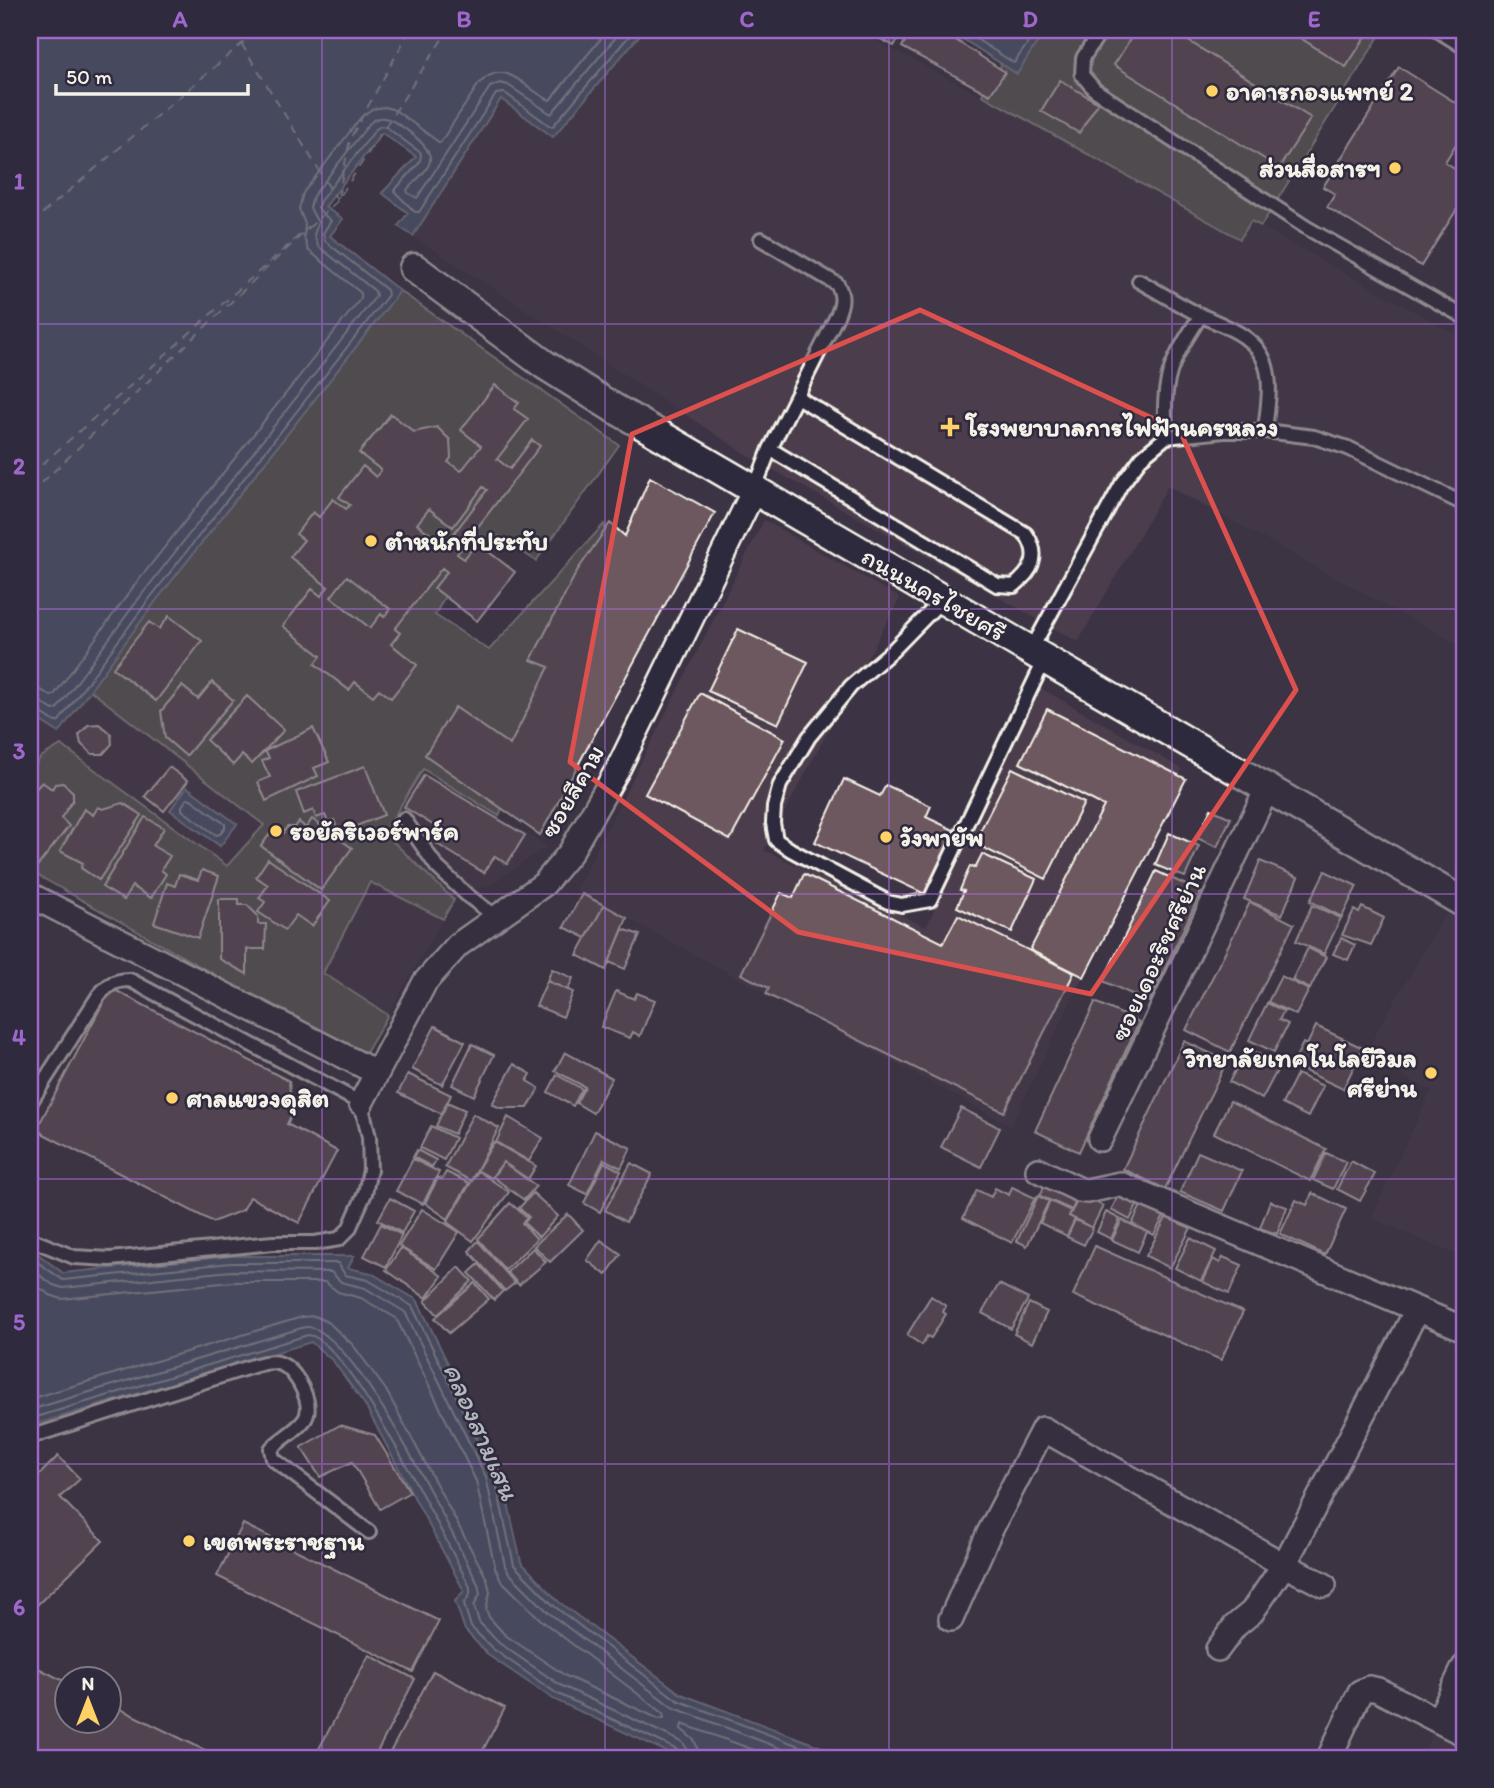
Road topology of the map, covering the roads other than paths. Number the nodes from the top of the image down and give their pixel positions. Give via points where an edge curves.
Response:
1 (1101, 30) edge
2 (1437, 30) edge
3 (1464, 47) edge
4 (761, 239) dead end
5 (414, 268) dead end
6 (1139, 281) dead end
7 (1201, 316) junction
8 (1464, 317) edge
9 (797, 397) junction
10 (1265, 431) junction
11 (1166, 437) junction
12 (770, 449) junction
13 (754, 490) junction
14 (1464, 504) edge
15 (943, 599) junction
16 (1038, 654) junction
17 (1267, 789) junction
18 (404, 819) dead end
19 (30, 895) edge
20 (1464, 903) edge
21 (497, 918) junction
22 (377, 1073) junction
23 (30, 1103) edge
24 (361, 1103) junction
25 (1100, 1139) dead end
26 (1038, 1170) dead end
27 (30, 1239) edge
28 (1417, 1310) junction
29 (1464, 1329) edge
30 (30, 1437) edge
31 (369, 1532) dead end
32 (1284, 1565) junction
33 (1324, 1585) dead end
34 (951, 1619) dead end
35 (1218, 1649) dead end
36 (1464, 1667) edge
37 (1438, 1721) junction
38 (1464, 1734) edge
39 (1329, 1758) edge

1 - 8 lane via 1083,58 1082,75 1095,90 1307,228
2 - 3 lane
4 - 9 lane via 837,285 842,293 837,316
5 - 13 street, ถนนนครไชยศรี via 545,365
6 - 7 lane
7 - 10 lane via 1239,334 1256,348 1266,365
7 - 11 lane via 1176,354 1166,383
9 - 12 lane
9 - 12 lane via 1026,534 1034,560 1027,575 1013,586 996,585
10 - 11 lane
10 - 14 lane via 1314,437 1348,448
11 - 16 lane via 1142,457 1121,485
12 - 13 lane
13 - 15 street, ถนนนครไชยศรี
13 - 21 street, ซอยสีคาม via 619,767 570,853 544,884
15 - 16 street, ถนนนครไชยศรี
15 - 16 lane via 851,686 809,737 780,785 774,807 776,840 791,850 888,902 902,905 930,900
16 - 17 street, ถนนนครไชยศรี
17 - 20 street, ถนนนครไชยศรี
17 - 25 street, ซอยเดอะริชศรีย่าน
18 - 21 lane via 437,867
19 - 22 street
21 - 22 street, ซอยสีคาม via 458,945 425,982
22 - 24 street, ซอยสีคาม
23 - 24 lane via 99,995 108,985 130,979
24 - 27 lane via 370,1170 349,1229 339,1239 110,1259 74,1257
26 - 28 street via 1080,1190 1120,1184
28 - 29 street
28 - 32 street
30 - 31 lane via 256,1365 276,1363 298,1379 308,1410 271,1449 273,1459
32 - 33 street
32 - 34 street via 1042,1429
32 - 35 street via 1252,1612
36 - 37 street
37 - 38 street
37 - 39 street via 1369,1688 1360,1692

